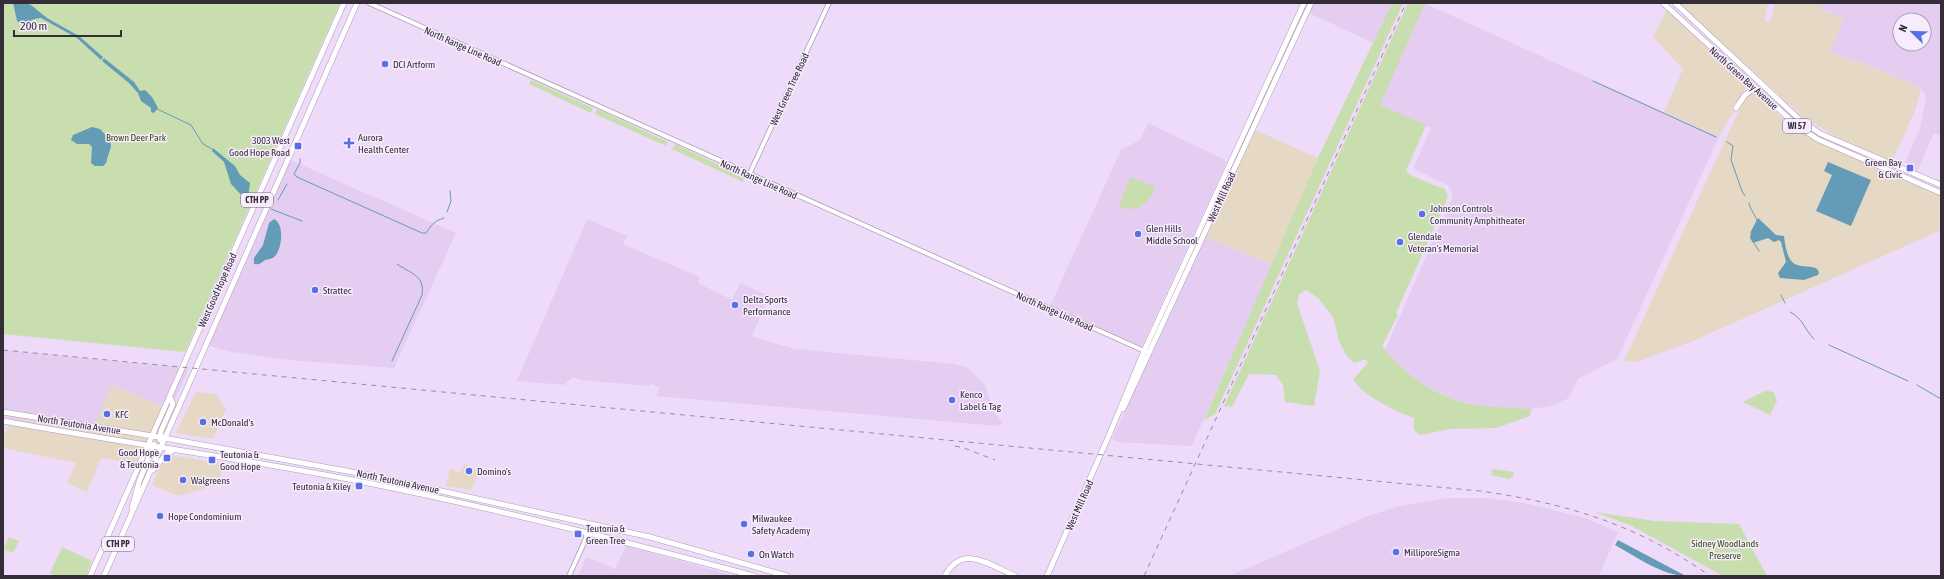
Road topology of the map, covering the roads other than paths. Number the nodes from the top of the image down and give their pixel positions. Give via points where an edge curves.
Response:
1 (344, 3) edge
2 (357, 3) edge
3 (369, 3) edge
4 (829, 3) edge
5 (1304, 3) edge
6 (1311, 3) edge
7 (1663, 3) edge
8 (1675, 3) edge
9 (1720, 45) junction
10 (1726, 50) junction
11 (1714, 51) junction
12 (1720, 56) junction
13 (1755, 88) junction
14 (1736, 108) dead end
15 (749, 175) junction
16 (1941, 185) edge
17 (1941, 193) edge
18 (1146, 352) junction
19 (170, 397) junction
20 (3, 412) edge
21 (3, 421) edge
22 (153, 436) junction
23 (162, 438) junction
24 (151, 445) junction
25 (161, 446) junction
26 (175, 449) junction
27 (149, 475) junction
28 (132, 513) junction
29 (590, 524) junction
30 (588, 532) junction
31 (90, 576) edge
32 (104, 576) edge
33 (569, 576) edge
34 (754, 576) edge
35 (787, 576) edge
36 (945, 576) edge
37 (1015, 576) edge
38 (1047, 576) edge

1 - 19 main road, West Good Hope Road / CTH PP
2 - 23 main road, West Good Hope Road / CTH PP
3 - 15 street, North Range Line Road
4 - 15 street, West Green Tree Road
5 - 18 main road, West Mill Road
6 - 18 main road, West Mill Road
7 - 11 main road, North Green Bay Avenue / WI 57
8 - 9 main road, North Green Bay Avenue / WI 57
9 - 10 main road, North Green Bay Avenue / WI 57
9 - 11 main road
10 - 12 main road
10 - 16 main road, North Green Bay Avenue / WI 57 via 1800,120 1821,134
11 - 12 main road, North Green Bay Avenue / WI 57
12 - 13 main road, North Green Bay Avenue / WI 57
13 - 14 main road via 1745,95
13 - 17 main road, North Green Bay Avenue / WI 57 via 1816,139
15 - 18 street, North Range Line Road
18 - 38 main road, West Mill Road
19 - 22 main road, West Good Hope Road / CTH PP
19 - 23 main road via 173,404
20 - 22 main road, North Teutonia Avenue
21 - 24 main road, North Teutonia Avenue
22 - 23 main road, North Teutonia Avenue
22 - 24 main road
23 - 25 main road
23 - 29 main road, North Teutonia Avenue via 368,475
24 - 25 main road, North Teutonia Avenue
24 - 28 main road via 133,499
24 - 31 main road, CTH PP
25 - 26 main road, North Teutonia Avenue
25 - 27 main road, CTH PP
26 - 27 main road via 167,453
26 - 30 main road, North Teutonia Avenue via 367,483
27 - 28 main road, CTH PP
28 - 32 main road, CTH PP
29 - 30 street
29 - 35 main road, North Teutonia Avenue via 650,537
30 - 33 street
30 - 34 main road, North Teutonia Avenue
36 - 37 main road via 953,564 971,558

